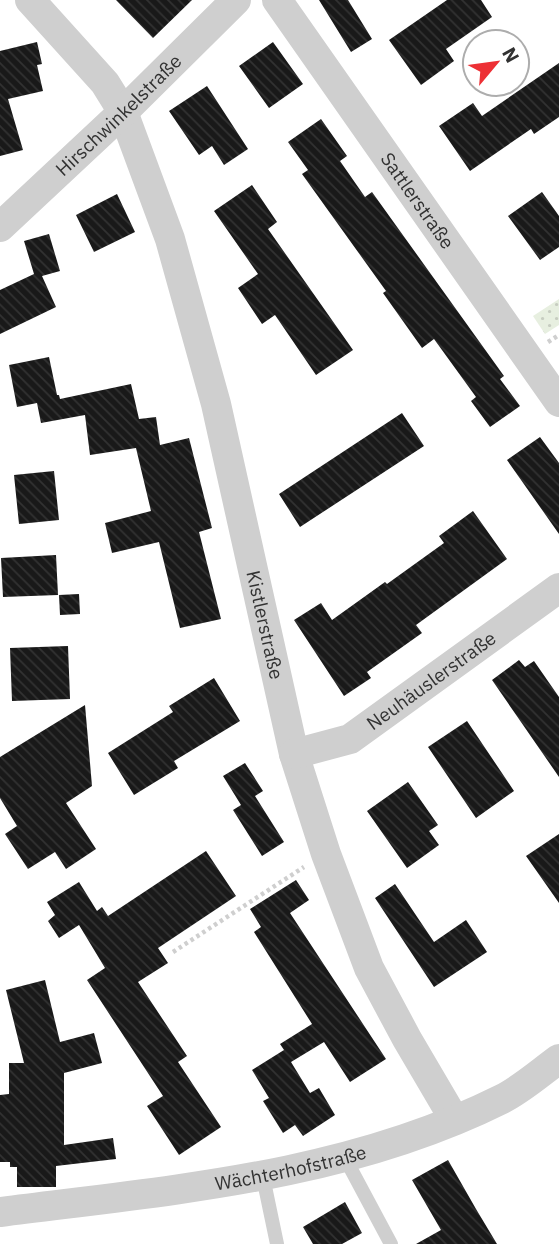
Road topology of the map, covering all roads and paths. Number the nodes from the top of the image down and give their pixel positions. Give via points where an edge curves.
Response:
1 (30, 0) edge
2 (236, 0) edge
3 (277, 0) edge
4 (122, 112) junction
5 (0, 227) edge
6 (559, 335) edge
7 (544, 345) dead end
8 (559, 402) edge
9 (559, 588) edge
10 (294, 754) junction
11 (326, 853) junction
12 (173, 952) dead end
13 (559, 1059) edge
14 (454, 1119) junction
15 (345, 1158) junction
16 (263, 1177) junction
17 (0, 1212) edge
18 (277, 1244) edge
19 (391, 1244) edge

1 - 4 street, Kistlerstraße via 105,83
2 - 4 street, Hirschwinkelstraße
3 - 8 street, Sattlerstraße
4 - 5 street, Hirschwinkelstraße
4 - 10 street, Kistlerstraße via 170,239 216,404
6 - 7 path
9 - 10 street, Neuhäuslerstraße via 350,739
10 - 11 street, Kistlerstraße
11 - 12 path
11 - 14 street, Kistlerstraße via 369,968
13 - 14 street, Wächterhofstraße via 504,1098
14 - 15 street, Wächterhofstraße
15 - 16 street, Wächterhofstraße
15 - 19 lane
16 - 17 street, Wächterhofstraße
16 - 18 lane

